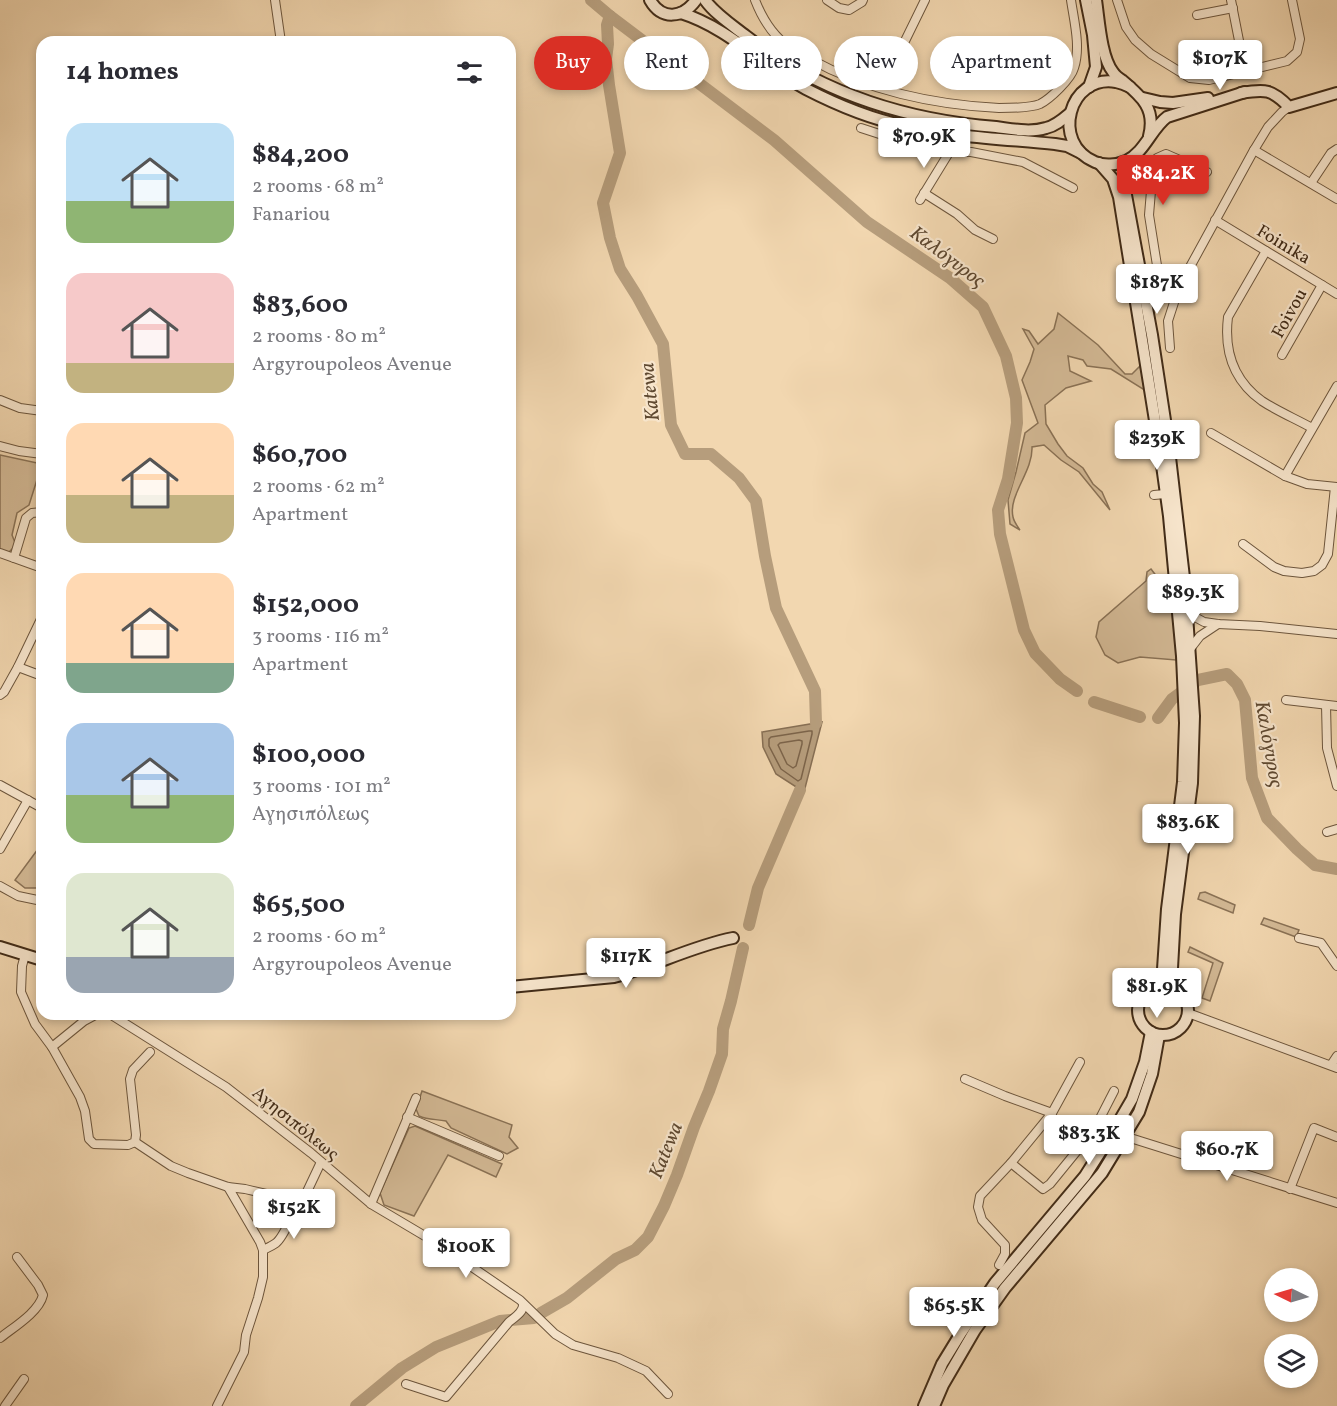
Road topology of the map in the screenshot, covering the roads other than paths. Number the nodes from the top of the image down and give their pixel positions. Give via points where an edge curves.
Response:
1 (275, 0) edge
2 (650, 0) edge
3 (696, 0) edge
4 (705, 0) edge
5 (755, 0) edge
6 (826, 0) edge
7 (863, 0) edge
8 (925, 0) edge
9 (1071, 0) edge
10 (1086, 0) edge
11 (1096, 0) edge
12 (1117, 0) edge
13 (1292, 0) edge
14 (1232, 4) edge
15 (681, 13) junction
16 (1197, 15) dead end
17 (280, 36) edge
18 (907, 36) edge
19 (1245, 71) junction
20 (834, 72) edge
21 (1089, 87) junction
22 (1130, 87) junction
23 (889, 90) edge
24 (1245, 92) junction
25 (1337, 93) edge
26 (1143, 98) junction
27 (1289, 107) junction
28 (1070, 114) junction
29 (861, 128) dead end
30 (1147, 142) junction
31 (1337, 149) edge
32 (1254, 150) junction
33 (950, 151) junction
34 (1081, 153) junction
35 (1135, 156) junction
36 (1099, 163) junction
37 (1207, 172) dead end
38 (1311, 183) junction
39 (1073, 188) dead end
40 (1122, 196) junction
41 (1337, 199) edge
42 (1215, 220) junction
43 (993, 239) dead end
44 (1266, 251) junction
45 (1322, 285) junction
46 (1179, 287) junction
47 (1337, 294) edge
48 (1170, 348) dead end
49 (1282, 355) dead end
50 (1337, 386) edge
51 (0, 400) edge
52 (36, 410) edge
53 (1312, 428) junction
54 (1211, 433) dead end
55 (0, 447) edge
56 (36, 453) edge
57 (1286, 476) junction
58 (1336, 487) edge
59 (1166, 494) junction
60 (1154, 495) dead end
61 (36, 513) edge
62 (1244, 544) dead end
63 (0, 553) edge
64 (14, 558) junction
65 (36, 566) edge
66 (1186, 606) junction
67 (1218, 624) junction
68 (36, 629) edge
69 (1337, 634) edge
70 (1186, 652) junction
71 (18, 667) junction
72 (36, 674) edge
73 (2, 693) edge
74 (1286, 700) dead end
75 (1326, 705) junction
76 (1337, 706) edge
77 (0, 785) edge
78 (1337, 786) edge
79 (28, 800) junction
80 (36, 805) edge
81 (1337, 829) edge
82 (1327, 832) dead end
83 (0, 849) edge
84 (0, 886) edge
85 (36, 900) edge
86 (733, 938) dead end
87 (1299, 938) dead end
88 (0, 947) edge
89 (25, 955) junction
90 (36, 958) edge
91 (1337, 966) edge
92 (1167, 985) junction
93 (516, 986) edge
94 (1188, 1013) junction
95 (86, 1020) edge
96 (120, 1020) edge
97 (1155, 1034) junction
98 (52, 1047) junction
99 (150, 1052) dead end
100 (1337, 1056) edge
101 (1080, 1062) dead end
102 (1334, 1067) edge
103 (965, 1079) dead end
104 (1114, 1091) dead end
105 (416, 1098) dead end
106 (1052, 1113) junction
107 (407, 1117) junction
108 (1124, 1136) junction
109 (1337, 1137) edge
110 (135, 1142) junction
111 (499, 1156) dead end
112 (321, 1162) junction
113 (1011, 1163) junction
114 (228, 1187) junction
115 (1290, 1189) junction
116 (299, 1203) junction
117 (1337, 1203) edge
118 (370, 1204) junction
119 (262, 1250) junction
120 (17, 1257) dead end
121 (999, 1265) dead end
122 (524, 1304) junction
123 (0, 1338) edge
124 (24, 1378) dead end
125 (406, 1384) dead end
126 (668, 1394) dead end
127 (5, 1406) edge
128 (217, 1406) edge
129 (924, 1406) edge
130 (934, 1406) edge

1 - 17 street
2 - 15 main road via 662,13
3 - 15 main road
4 - 28 main road via 723,18 790,66 870,103 938,120 1030,130 1054,125
5 - 20 street via 771,30 789,47
6 - 7 street via 849,10
8 - 18 street
9 - 23 street via 1077,50 1074,70 1064,85 1040,104 1012,108 968,106
10 - 21 main road via 1096,67
11 - 22 main road via 1104,52 1113,72
12 - 19 street via 1135,40 1190,78 1209,80
13 - 19 street via 1300,39 1297,52 1287,61
14 - 16 street
14 - 19 street
15 - 34 main road via 705,21 806,89 866,115 935,132 1055,144
21 - 22 main road via 1102,82
21 - 28 main road via 1080,94
22 - 26 main road
24 - 26 main road via 1173,103
24 - 27 main road via 1271,92
24 - 30 main road via 1167,117
25 - 27 main road
26 - 30 main road via 1150,112
27 - 32 street via 1268,127
28 - 34 main road via 1069,128
29 - 33 street
30 - 35 main road
31 - 38 street
32 - 38 street
32 - 42 street
33 - 39 street via 1023,162
33 - 43 street via 922,196
34 - 36 main road
35 - 36 main road via 1112,165
35 - 40 main road
36 - 40 main road
37 - 46 street via 1166,154 1157,158 1149,215 1159,278 1168,288
38 - 41 street
40 - 59 main road
40 - 66 main road via 1152,334
42 - 44 street, Foinika
42 - 46 street
44 - 45 street, Foinika
44 - 53 street via 1228,317 1229,353 1234,369 1247,387
45 - 47 street, Foinika
45 - 49 street, Foivou
46 - 48 street via 1168,321
50 - 53 street
51 - 52 street
53 - 57 street
54 - 57 street
55 - 56 street
57 - 58 street via 1306,484
58 - 62 street via 1328,554 1314,571 1284,571
59 - 60 street
59 - 70 main road
61 - 64 street via 26,518
63 - 64 street
64 - 65 street
66 - 67 street via 1195,617
66 - 70 main road
67 - 69 street
67 - 70 street
68 - 71 street
70 - 92 main road via 1183,782 1167,909
70 - 92 main road via 1194,716 1192,783
71 - 72 street
71 - 73 street
74 - 75 street
75 - 76 street
75 - 78 street via 1327,748
77 - 79 street
79 - 80 street
79 - 83 street
81 - 82 street
84 - 85 street
86 - 93 main road via 614,977
87 - 91 street via 1321,943
88 - 89 main road
89 - 90 main road
89 - 98 street via 21,992 35,1024
92 - 94 main road via 1184,995
92 - 97 main road via 1147,990 1138,1004 1140,1020
94 - 97 main road via 1180,1029 1167,1035
94 - 102 street
95 - 98 street
96 - 112 street, Αγησιπόλεως via 226,1087
97 - 108 main road via 1152,1074 1139,1112
97 - 129 main road via 1132,1099 1111,1135 1085,1176 995,1283 942,1364
98 - 110 street via 80,1097 89,1139 94,1144
99 - 110 street via 130,1079
100 - 102 street
101 - 106 street
103 - 106 street
104 - 113 street via 1094,1130 1043,1189
105 - 107 street
106 - 113 street
107 - 111 street
107 - 118 street
108 - 115 street
108 - 130 main road via 1102,1173 1005,1288 975,1330
109 - 115 street via 1314,1128
110 - 114 street via 171,1166
112 - 116 street
112 - 118 street, Αγησιπόλεως
113 - 121 street via 980,1196 978,1207 982,1220 1005,1245
114 - 116 street
114 - 119 street
115 - 117 street
116 - 119 street via 280,1238
118 - 122 street, Αγησιπόλεως via 440,1245
119 - 128 street via 263,1277 244,1352
120 - 123 street via 43,1295 32,1313
122 - 125 street via 446,1396
122 - 126 street, Αγησιπόλεως via 573,1346 618,1358 646,1371
124 - 127 street

